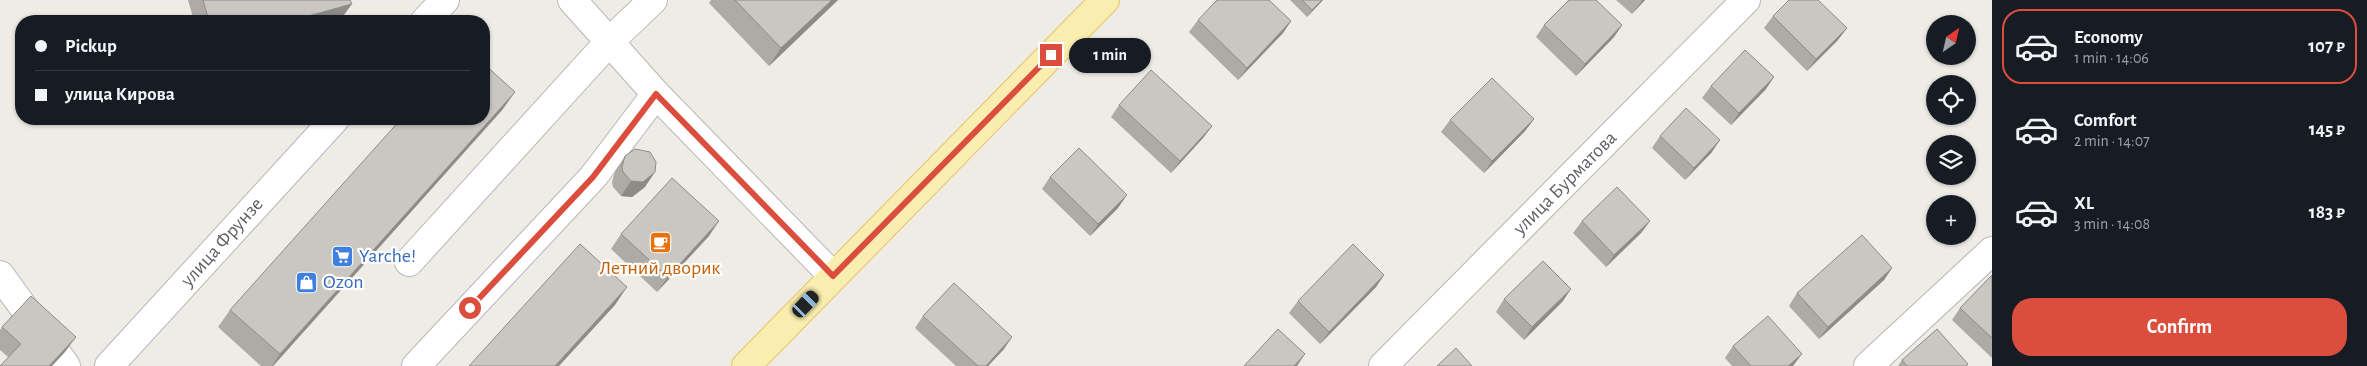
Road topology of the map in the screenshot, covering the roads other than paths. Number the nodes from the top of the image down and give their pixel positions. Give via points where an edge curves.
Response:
1 (445, 0) edge
2 (572, 0) edge
3 (653, 0) edge
4 (1105, 0) edge
5 (1746, 0) edge
6 (431, 15) edge
7 (610, 42) junction
8 (656, 94) junction
9 (330, 125) edge
10 (1992, 251) edge
11 (409, 262) dead end
12 (0, 275) edge
13 (833, 276) junction
14 (66, 366) edge
15 (109, 366) edge
16 (416, 366) edge
17 (746, 366) edge
18 (1384, 366) edge
19 (1868, 366) edge

1 - 6 street
2 - 7 street
3 - 7 street
4 - 13 main road
5 - 18 street, улица Бурматова
7 - 8 street
7 - 11 street
8 - 13 street
8 - 16 street via 593,177
9 - 15 street, улица Фрунзе
10 - 19 street
12 - 14 street
13 - 17 main road

